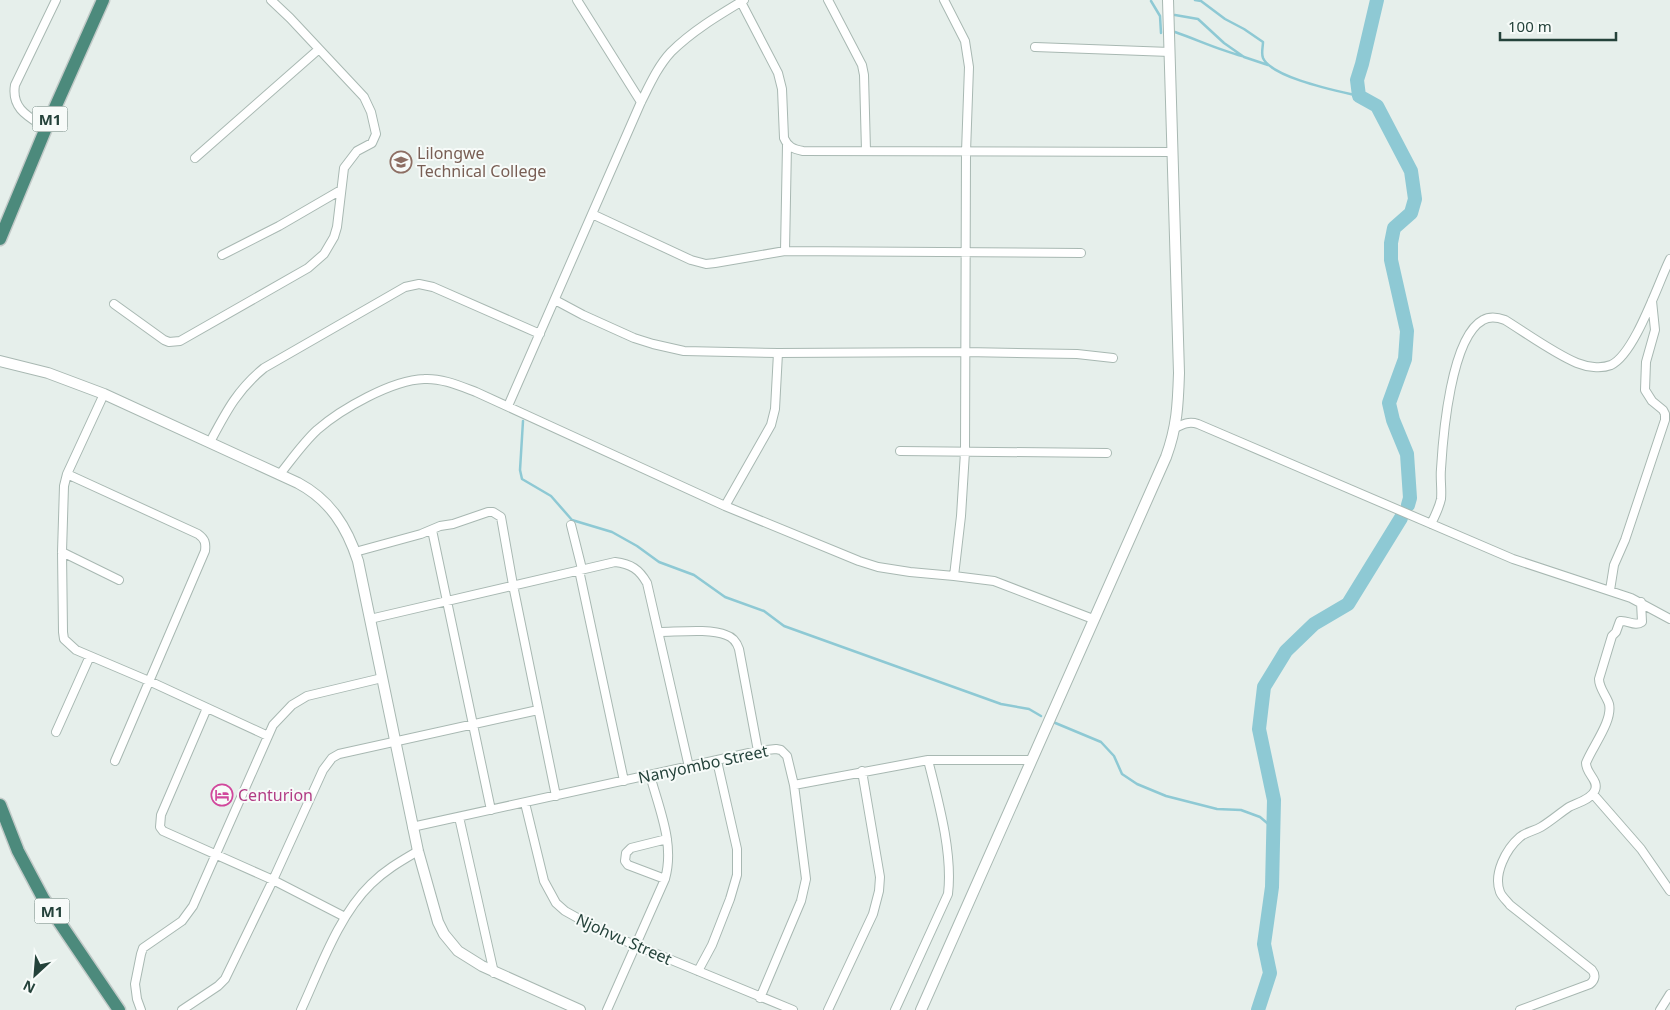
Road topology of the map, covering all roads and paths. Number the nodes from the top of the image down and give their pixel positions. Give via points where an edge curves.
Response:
1 (56, 0) edge
2 (103, 0) edge
3 (271, 0) edge
4 (577, 0) edge
5 (828, 0) edge
6 (944, 0) edge
7 (1168, 0) edge
8 (743, 1) edge
9 (1035, 47) dead end
10 (319, 49) junction
11 (1170, 52) junction
12 (641, 102) junction
13 (46, 128) junction
14 (787, 145) junction
15 (866, 150) junction
16 (966, 152) junction
17 (1172, 152) junction
18 (194, 158) dead end
19 (341, 190) junction
20 (592, 214) junction
21 (0, 239) edge
22 (785, 251) junction
23 (966, 252) junction
24 (1081, 253) dead end
25 (222, 255) dead end
26 (1670, 259) edge
27 (555, 300) junction
28 (1652, 300) junction
29 (114, 304) dead end
30 (540, 334) junction
31 (965, 352) junction
32 (778, 353) junction
33 (1113, 358) dead end
34 (0, 361) edge
35 (104, 394) junction
36 (508, 406) junction
37 (1175, 428) junction
38 (210, 442) junction
39 (900, 451) dead end
40 (965, 452) junction
41 (1107, 453) dead end
42 (67, 474) junction
43 (280, 474) junction
44 (725, 506) junction
45 (1430, 524) junction
46 (571, 525) dead end
47 (432, 530) junction
48 (62, 552) junction
49 (356, 552) junction
50 (580, 570) junction
51 (954, 576) junction
52 (119, 580) dead end
53 (513, 585) junction
54 (1610, 590) junction
55 (447, 601) junction
56 (1642, 602) junction
57 (370, 619) junction
58 (1093, 619) junction
59 (1670, 619) edge
60 (659, 632) junction
61 (90, 656) junction
62 (382, 678) junction
63 (149, 681) junction
64 (207, 708) junction
65 (538, 710) junction
66 (472, 725) junction
67 (56, 732) dead end
68 (268, 736) junction
69 (396, 741) junction
70 (758, 751) junction
71 (928, 760) junction
72 (1031, 760) junction
73 (115, 761) dead end
74 (717, 761) junction
75 (689, 767) junction
76 (862, 771) junction
77 (650, 775) junction
78 (624, 781) junction
79 (794, 785) junction
80 (1593, 794) junction
81 (556, 796) junction
82 (525, 803) junction
83 (0, 805) edge
84 (491, 810) junction
85 (459, 817) junction
86 (412, 827) junction
87 (667, 839) junction
88 (418, 851) junction
89 (215, 855) junction
90 (665, 879) junction
91 (273, 880) junction
92 (1670, 891) edge
93 (345, 917) junction
94 (636, 946) junction
95 (698, 971) junction
96 (494, 973) junction
97 (1670, 994) edge
98 (760, 998) junction
99 (119, 1010) edge
100 (141, 1010) edge
101 (182, 1010) edge
102 (301, 1010) edge
103 (580, 1010) edge
104 (607, 1010) edge
105 (793, 1010) edge
106 (828, 1010) edge
107 (894, 1010) edge
108 (921, 1010) edge
109 (1520, 1010) edge
110 (1660, 1010) edge

1 - 13 street via 15,85 14,95 25,114
2 - 13 highway, M1
3 - 10 street
4 - 12 street
5 - 15 street via 862,65
6 - 16 street via 965,41 969,67
7 - 11 street
8 - 12 street via 670,53 657,70
8 - 14 street via 778,73
9 - 11 street
10 - 18 street
10 - 19 street via 364,97 376,134 372,143 357,151 344,168
11 - 17 street
12 - 20 street
13 - 21 highway, M1
14 - 15 street via 803,151
14 - 22 street
15 - 16 street
16 - 17 street
16 - 23 street
17 - 37 street via 1179,374
19 - 25 street
19 - 29 street via 334,237 317,262 187,338 174,342 164,340
20 - 22 street via 699,262 715,263
20 - 27 street
22 - 23 street
23 - 24 street
23 - 31 street
26 - 28 street
27 - 30 street
27 - 32 street via 653,344 684,351
28 - 45 street via 1623,354 1604,367 1578,363 1505,320 1489,317 1481,320 1460,354 1453,377 1446,417 1440,505
28 - 54 street via 1655,330 1646,362 1645,390 1663,410 1665,420 1614,564
30 - 36 street
30 - 38 street via 433,287 419,284 405,287 264,368 239,391
31 - 32 street
31 - 33 street via 1077,354
31 - 40 street
32 - 44 street via 775,409 770,425
34 - 35 street via 73,381
35 - 38 street
35 - 42 street
36 - 43 street via 443,381 426,379 400,384 373,395 326,422
36 - 44 street
37 - 45 street via 1184,423 1198,424
37 - 58 street via 1166,457
38 - 43 street
39 - 40 street
40 - 41 street
40 - 51 street
42 - 48 street
42 - 63 street via 204,538 205,552
43 - 49 street via 323,500 341,521
44 - 51 street via 878,567
45 - 54 street via 1513,558
46 - 50 street
47 - 49 street
47 - 53 street via 488,512 498,514
47 - 55 street
48 - 52 street
48 - 61 street via 62,632 64,639 76,650
49 - 57 street
50 - 53 street
50 - 60 street via 615,562 635,567 647,583
50 - 78 street
51 - 58 street via 1002,584
53 - 55 street
53 - 65 street
54 - 56 street
55 - 57 street
55 - 66 street
56 - 59 street
56 - 80 street via 1642,622 1620,621 1599,679 1609,714 1586,763 1586,769 1596,784
57 - 62 street
58 - 72 street
60 - 70 street via 713,632 726,635 737,643
60 - 75 street
61 - 63 street
61 - 67 street
62 - 68 street via 316,693 300,700 285,710
62 - 69 street
63 - 64 street
63 - 73 street
64 - 68 street
64 - 89 street via 159,821 168,835
65 - 66 street
65 - 81 street
66 - 69 street
66 - 84 street
68 - 89 street
69 - 86 street
69 - 91 street via 339,754 327,763
70 - 74 street, Nanyombo Street
70 - 79 street, Nanyombo Street via 776,749 784,752
71 - 72 street
71 - 76 street
71 - 107 street via 948,851 948,894
72 - 108 street
74 - 75 street, Nanyombo Street
74 - 95 street via 737,849 737,874 716,936
75 - 77 street, Nanyombo Street
76 - 79 street
76 - 106 street via 880,877 879,891 873,914
77 - 78 street, Nanyombo Street
77 - 87 street
78 - 81 street, Nanyombo Street
79 - 98 street via 806,868 804,890
80 - 92 street via 1641,848
80 - 109 street via 1518,838 1499,872 1501,894 1510,905 1595,974 1590,984
81 - 82 street, Nanyombo Street
82 - 84 street, Nanyombo Street
82 - 94 street, Njohvu Street via 544,881 556,903 575,918
83 - 99 highway, M1 via 18,851 43,898
84 - 85 street, Nanyombo Street
85 - 86 street, Nanyombo Street
85 - 96 street
86 - 88 street
87 - 90 street via 670,858
87 - 90 street via 631,848 626,853 628,865
88 - 93 street via 371,883
88 - 96 street via 444,934 458,951
89 - 91 street
89 - 100 street via 188,914 173,928 148,943 141,954 135,984
90 - 94 street
91 - 93 street
91 - 101 street via 225,979
93 - 102 street
94 - 95 street, Njohvu Street
94 - 104 street
95 - 98 street, Njohvu Street
96 - 103 street
97 - 110 street
98 - 105 street, Njohvu Street

